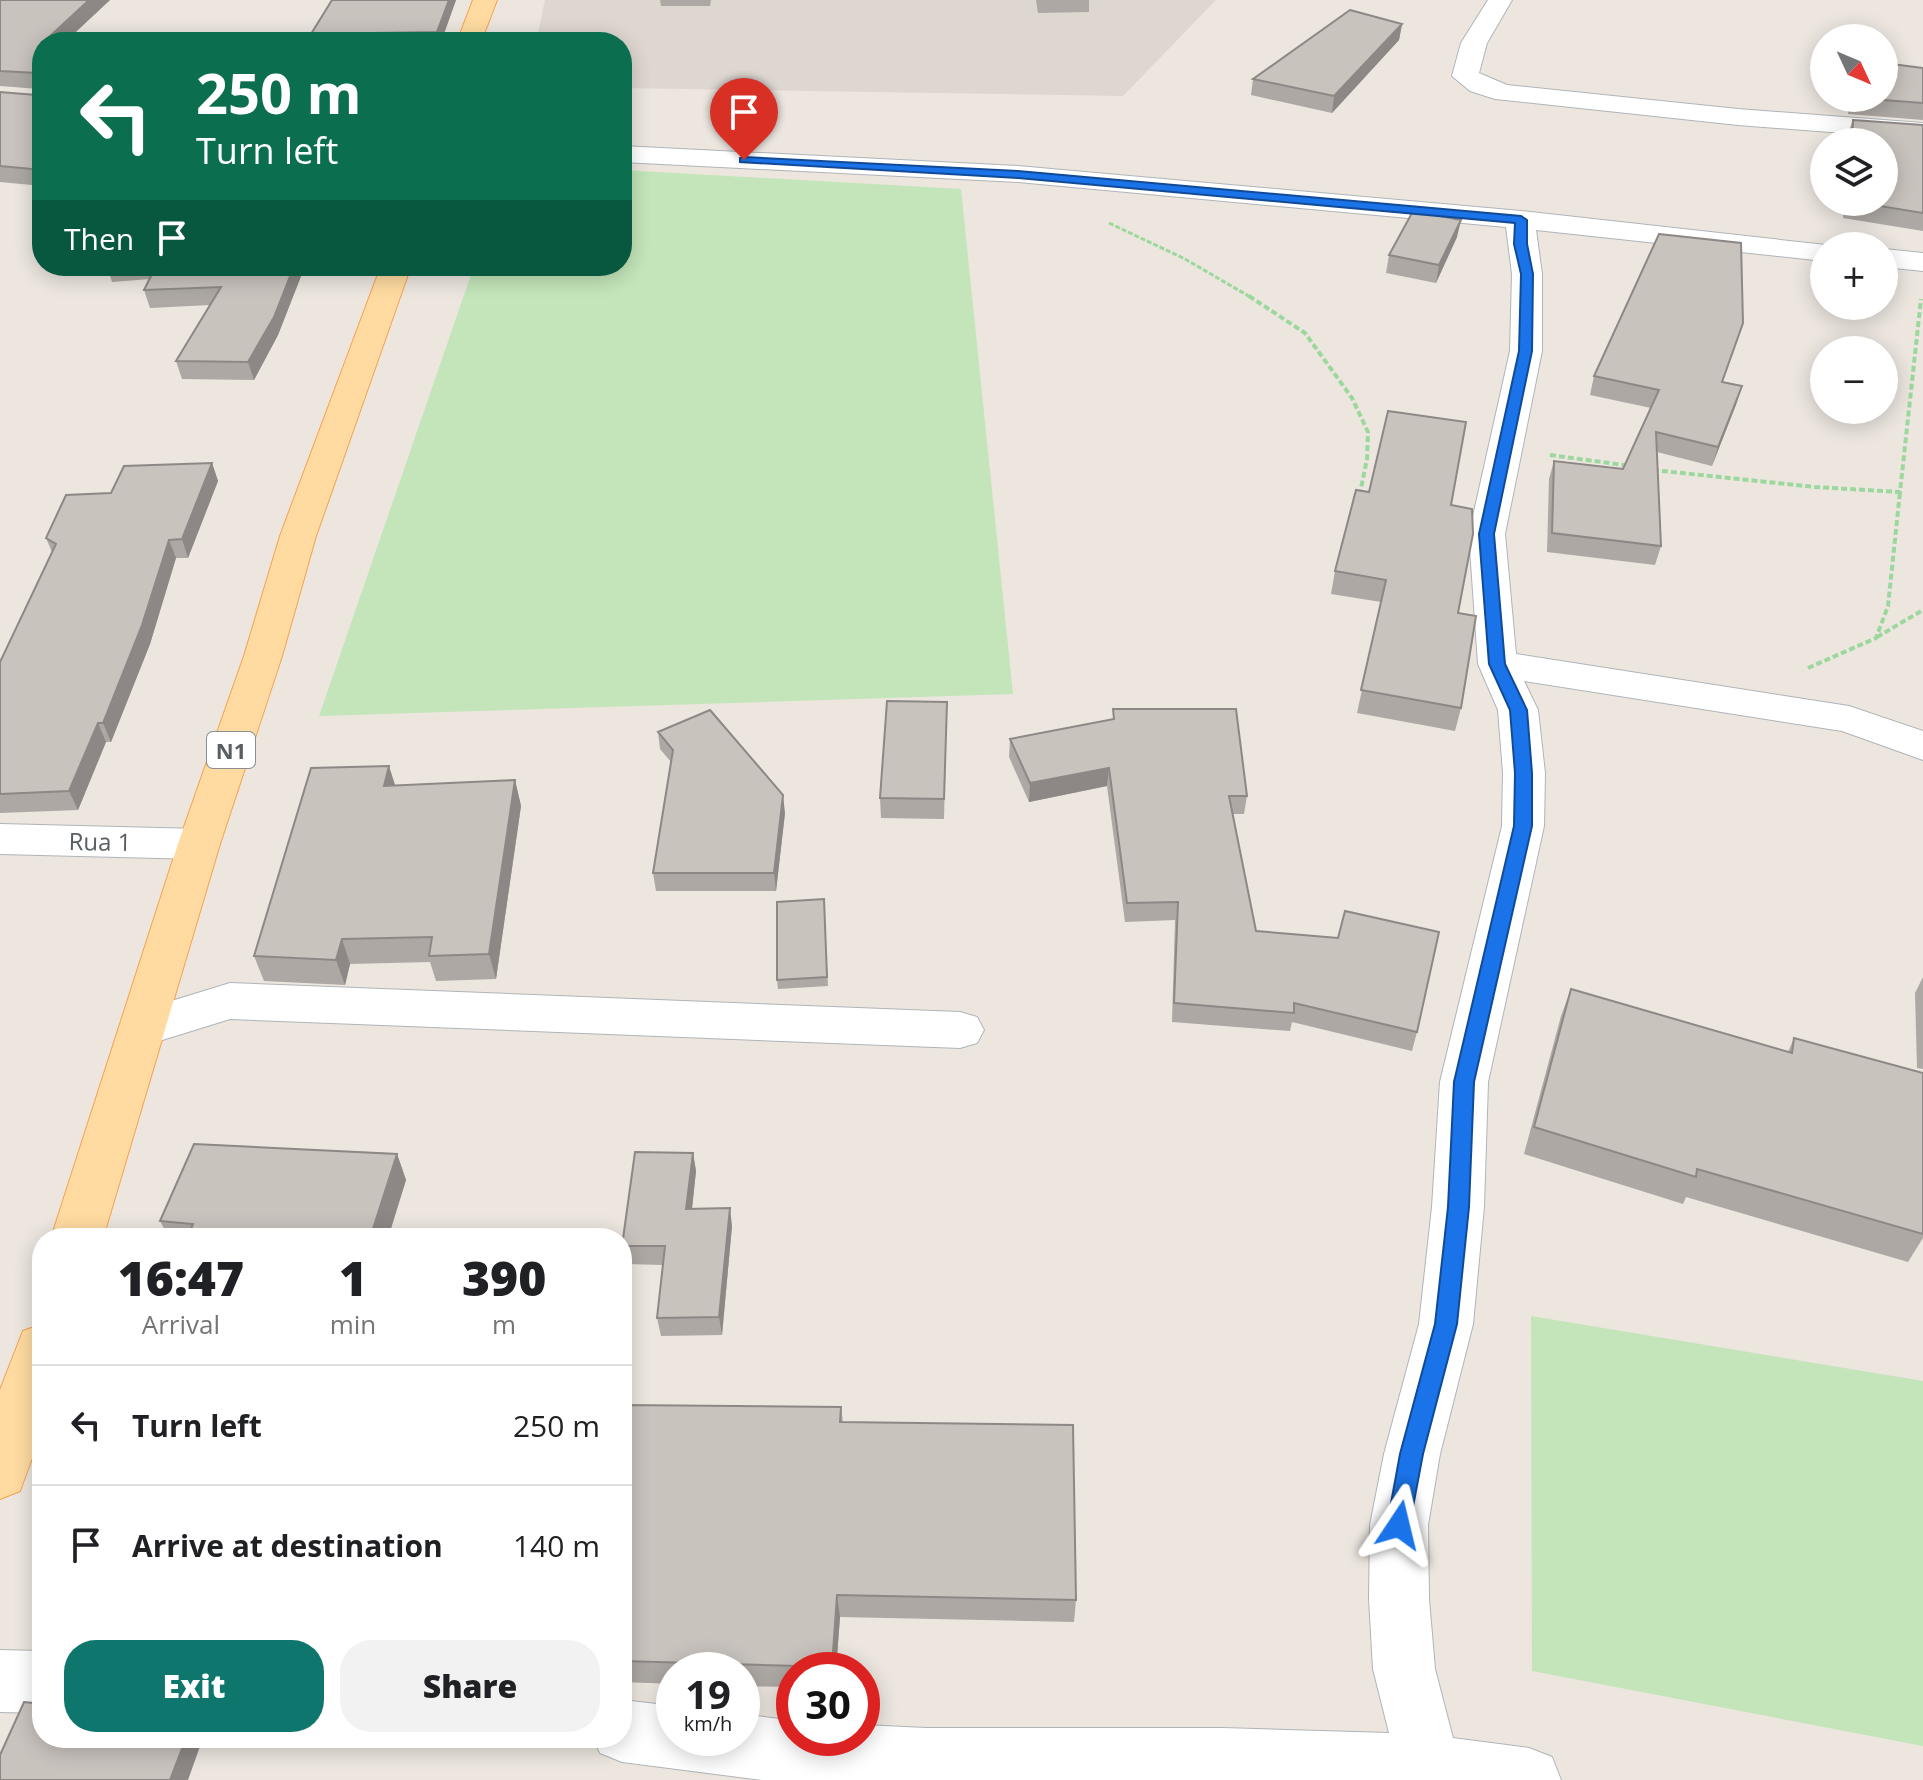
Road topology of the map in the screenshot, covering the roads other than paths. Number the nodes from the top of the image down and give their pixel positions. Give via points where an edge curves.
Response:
1 (485, 0) edge
2 (1500, 0) edge
3 (473, 32) edge
4 (1923, 131) edge
5 (632, 155) edge
6 (1521, 220) junction
7 (1810, 251) edge
8 (1898, 259) edge
9 (1923, 262) edge
10 (392, 276) edge
11 (1497, 664) junction
12 (1923, 746) edge
13 (0, 839) edge
14 (199, 844) junction
15 (143, 1028) junction
16 (960, 1030) dead end
17 (80, 1228) edge
18 (32, 1378) edge
19 (0, 1472) edge
20 (0, 1681) edge
21 (32, 1682) edge
22 (632, 1732) edge
23 (656, 1735) edge
24 (760, 1748) edge
25 (1429, 1766) junction
26 (1529, 1780) edge

1 - 3 main road
2 - 4 street via 1474,43 1465,76 1504,93
5 - 6 street via 1018,174
6 - 7 street
6 - 11 street via 1526,351 1487,534
8 - 9 street
10 - 14 main road, N1 via 298,536
11 - 12 street via 1849,719
11 - 25 street via 1518,710 1523,826 1464,1082 1446,1324 1399,1525 1404,1669
13 - 14 street, Rua 1
14 - 15 main road, N1
15 - 16 street via 230,1001
15 - 17 main road, N1
18 - 19 main road
20 - 21 street
22 - 23 street
24 - 25 street via 926,1760
25 - 26 street

